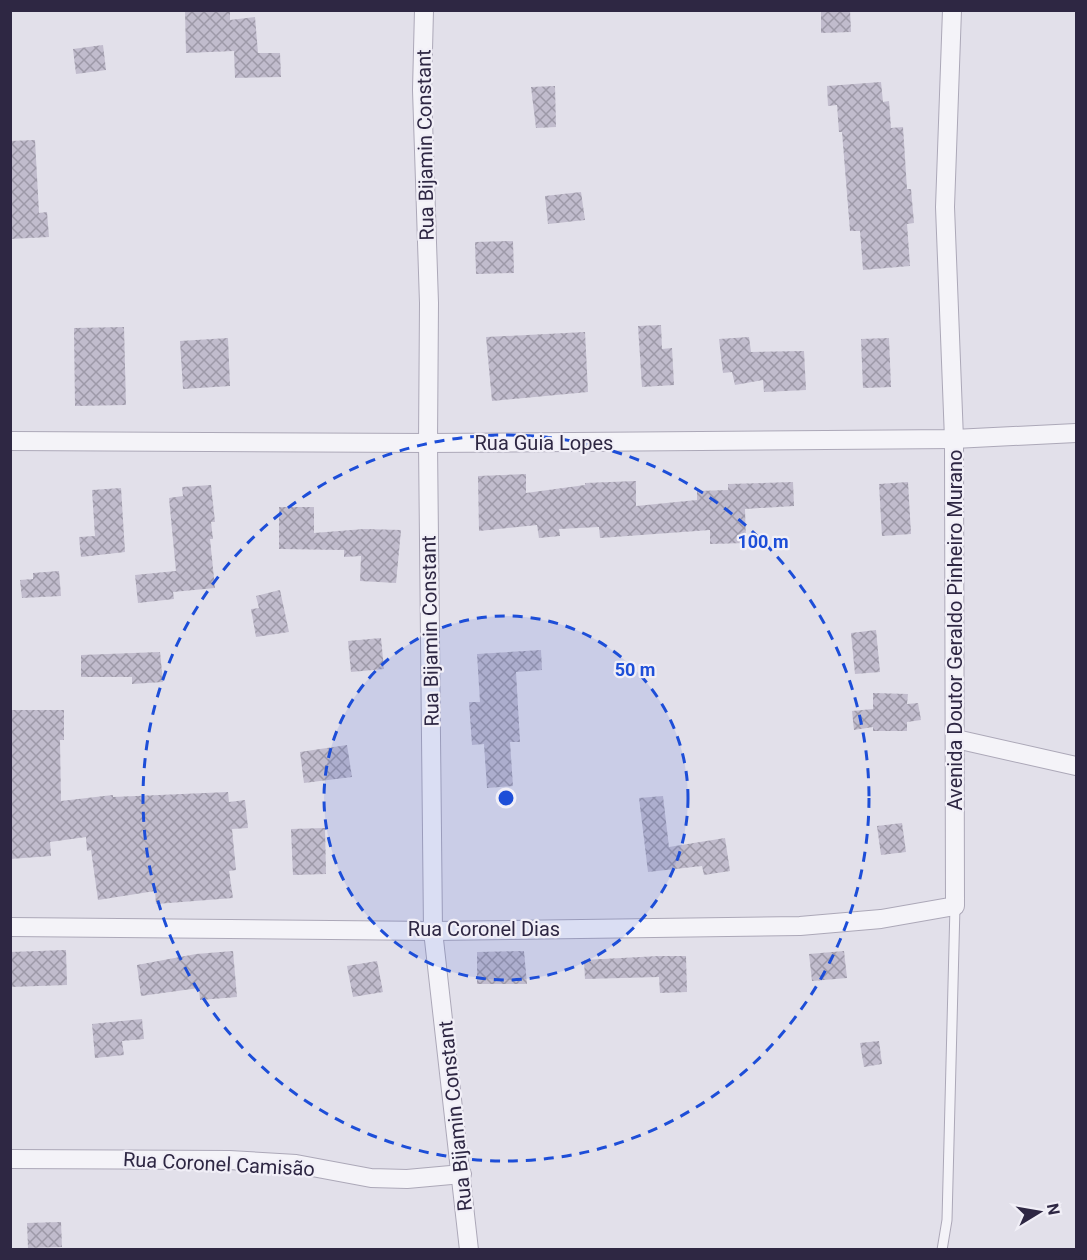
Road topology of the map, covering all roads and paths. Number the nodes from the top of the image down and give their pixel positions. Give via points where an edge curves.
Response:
1 (424, 10) edge
2 (952, 10) edge
3 (1077, 433) edge
4 (954, 439) junction
5 (10, 441) edge
6 (428, 443) junction
7 (956, 739) junction
8 (1077, 766) edge
9 (956, 906) junction
10 (10, 927) edge
11 (433, 931) junction
12 (10, 1159) edge
13 (462, 1174) junction
14 (469, 1250) edge
15 (942, 1250) edge

1 - 6 street, Rua Bijamin Constant
2 - 4 street, Avenida Doutor Geraldo Pinheiro Murano via 945,207
3 - 4 street, Rua Guia Lopes
4 - 6 street, Rua Guia Lopes
4 - 7 street, Avenida Doutor Geraldo Pinheiro Murano
5 - 6 street, Rua Guia Lopes
6 - 11 street, Rua Bijamin Constant
7 - 8 street
7 - 9 street, Avenida Doutor Geraldo Pinheiro Murano
9 - 11 street, Rua Coronel Dias via 881,919 800,926
9 - 15 lane, Avenida Doutor Geraldo Pinheiro Murano via 947,1209
10 - 11 street, Rua Coronel Dias
11 - 13 street, Rua Bijamin Constant
12 - 13 street, Rua Coronel Camisão via 229,1160 296,1164 371,1178
13 - 14 street, Rua Bijamin Constant

